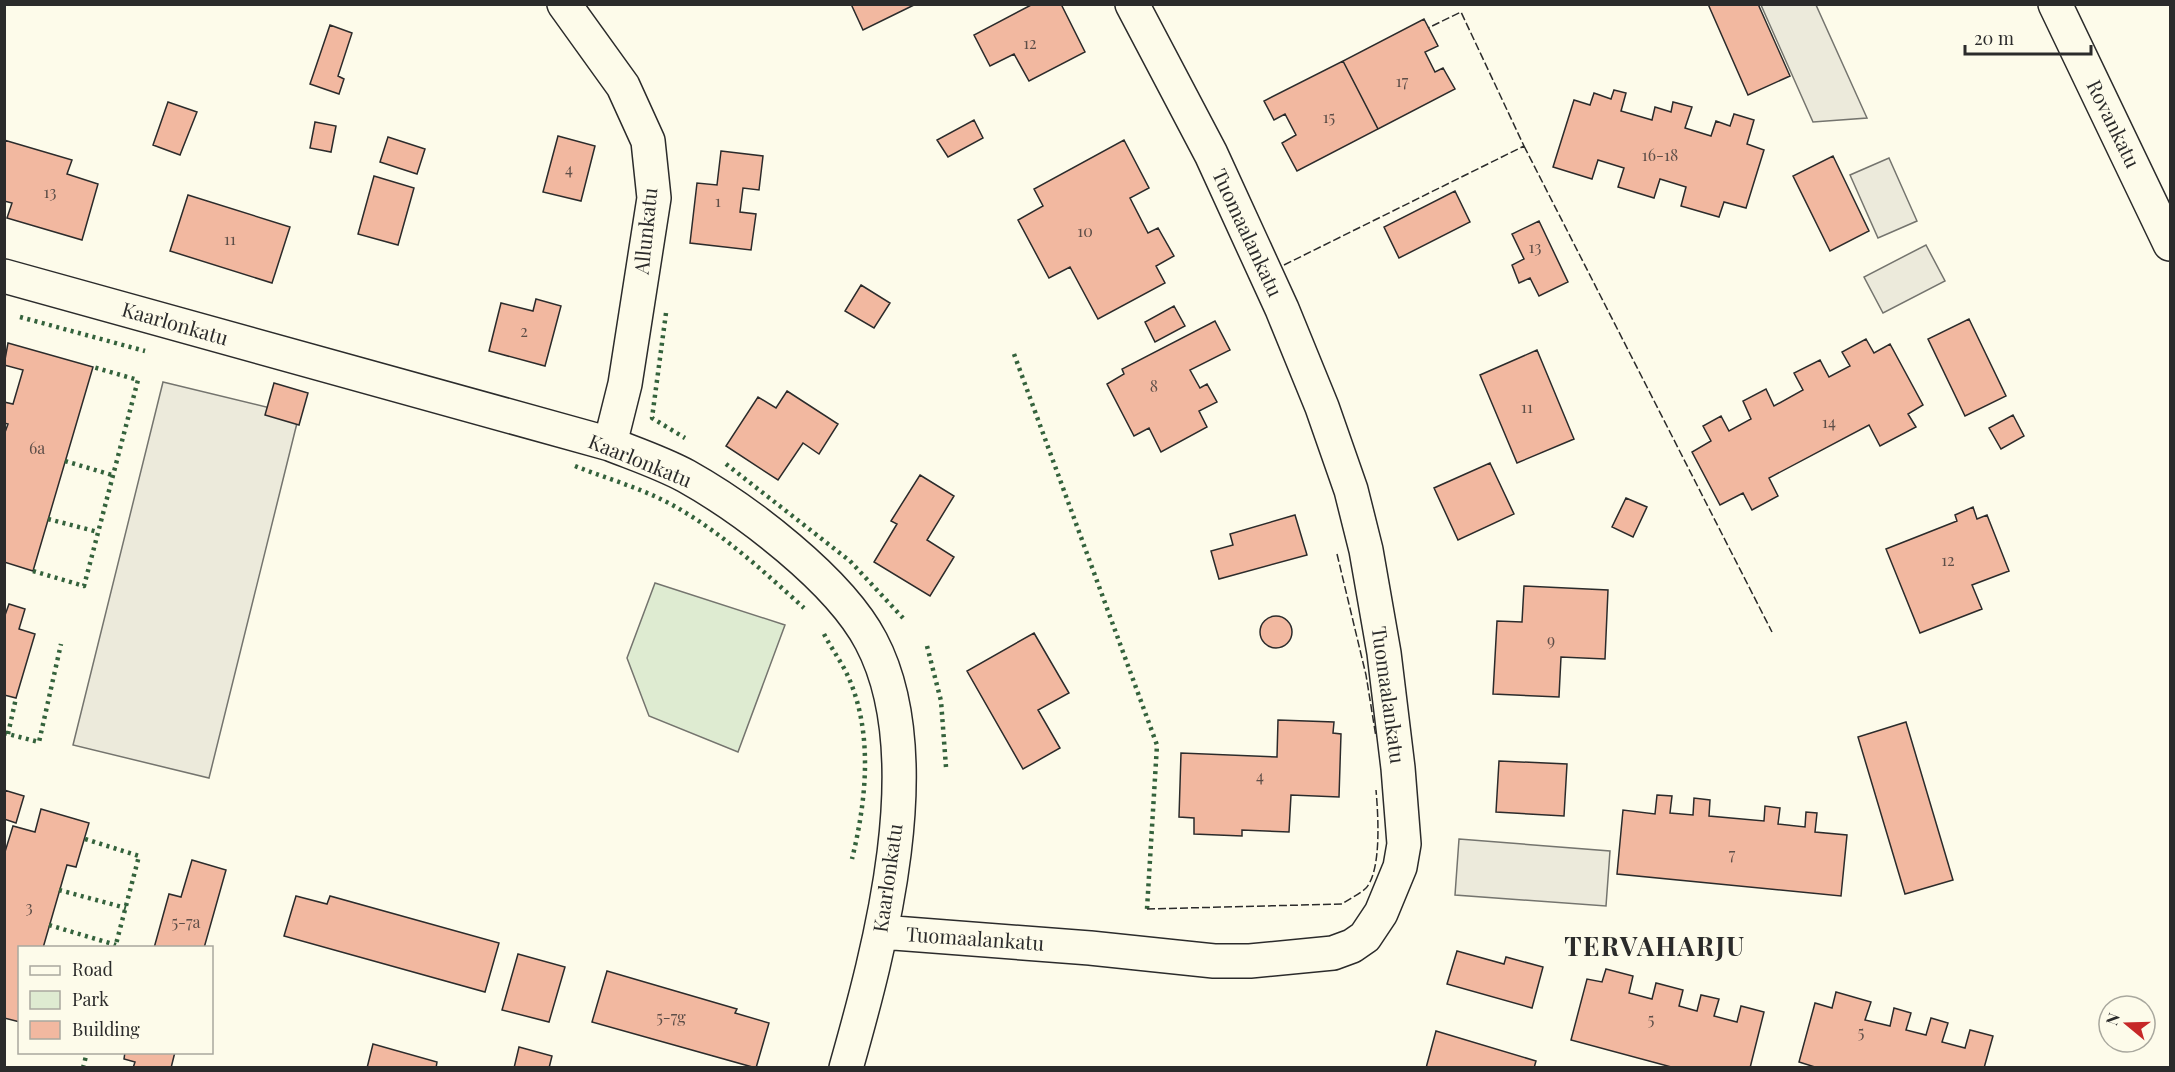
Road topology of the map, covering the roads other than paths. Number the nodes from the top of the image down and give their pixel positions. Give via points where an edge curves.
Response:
1 (564, 4) edge
2 (1132, 4) edge
3 (2055, 4) edge
4 (2170, 244) edge
5 (4, 276) edge
6 (610, 444) junction
7 (881, 932) junction
8 (846, 1068) edge

1 - 6 street, Allunkatu via 623,86 648,141 654,198 625,384
2 - 7 street, Tuomaalankatu via 1211,154 1282,309 1351,490 1384,653 1398,768 1404,844 1401,867 1382,914 1365,937 1333,952 1214,961
3 - 4 street, Rovankatu
5 - 6 street, Kaarlonkatu
6 - 7 street, Kaarlonkatu via 684,475 759,523 835,592 871,641 893,702 901,792
7 - 8 street, Kaarlonkatu

